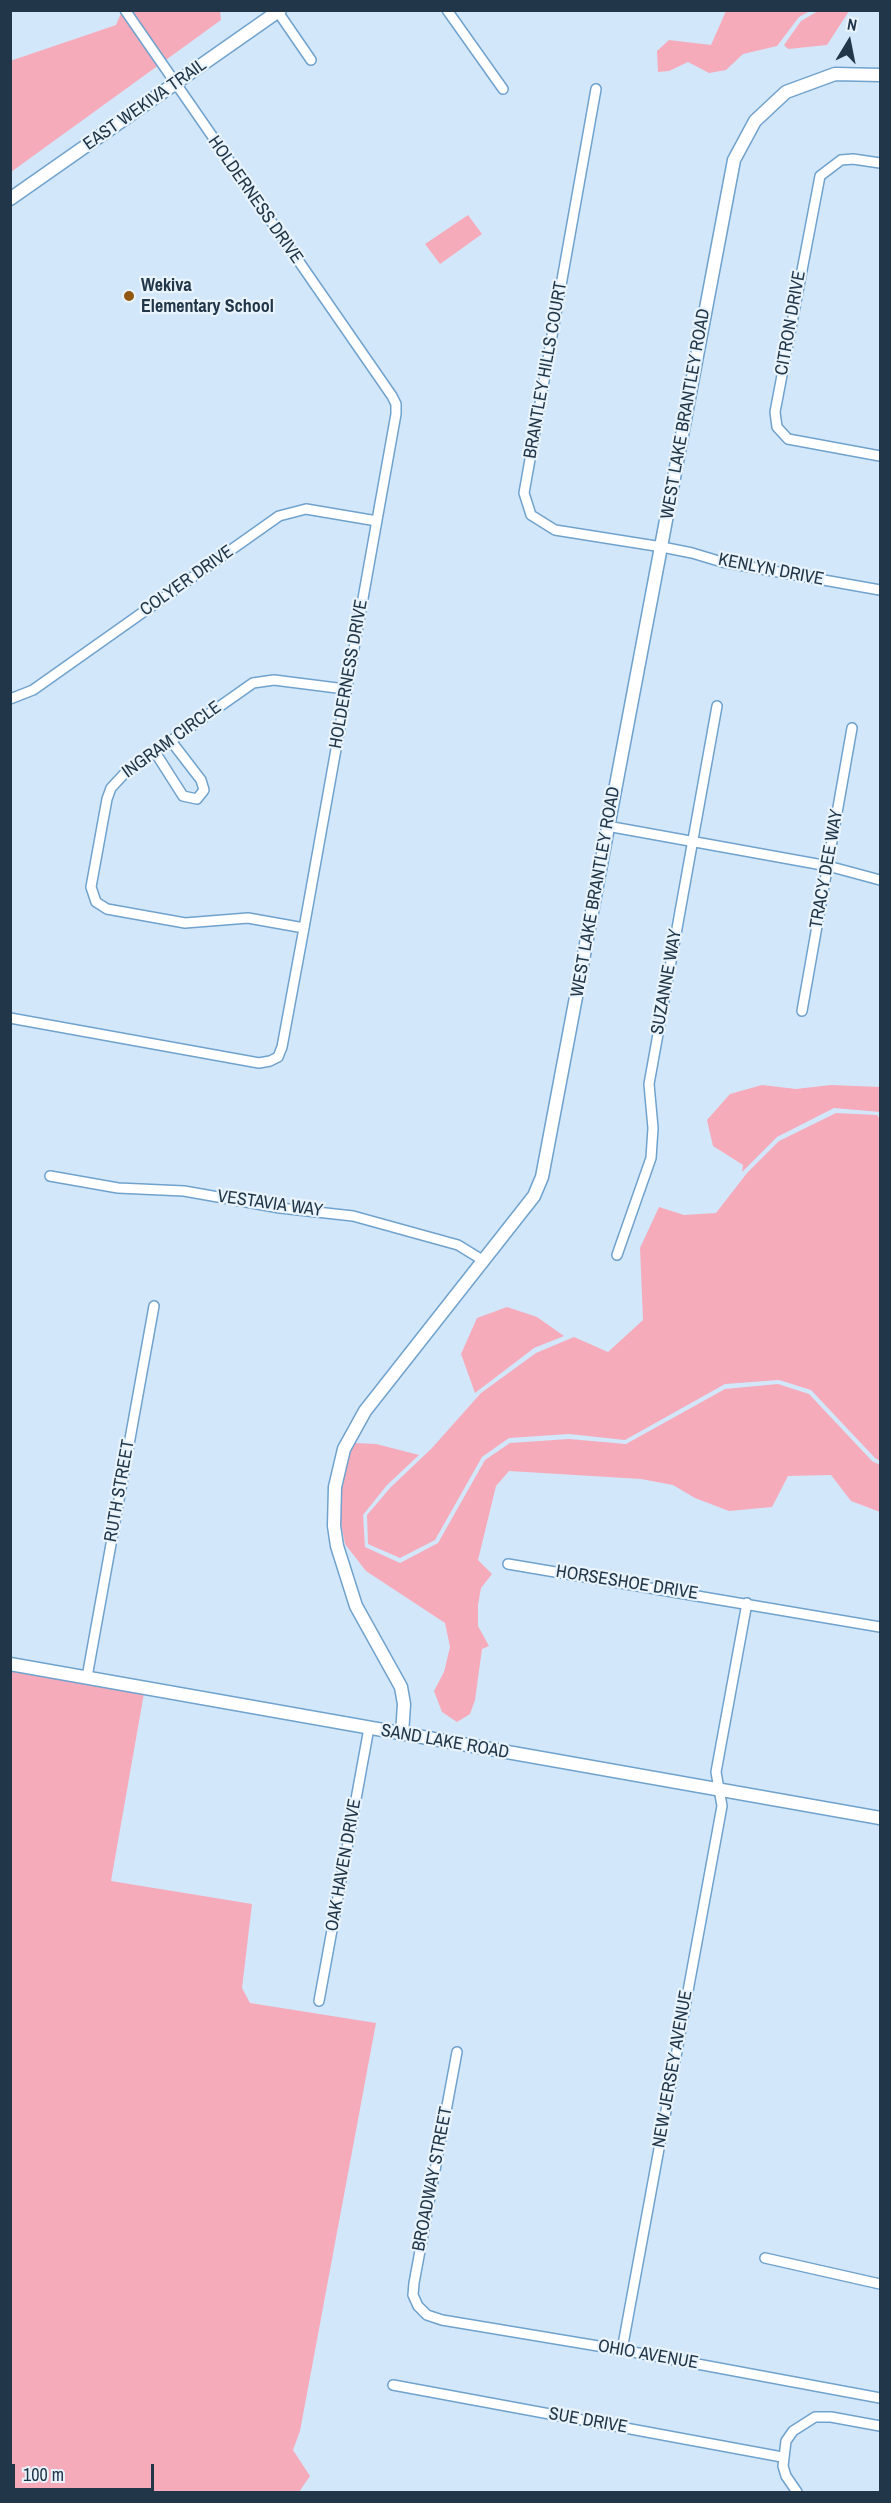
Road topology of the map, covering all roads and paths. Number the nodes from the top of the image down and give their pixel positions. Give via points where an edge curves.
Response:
1 (124, 10) edge
2 (447, 10) edge
3 (279, 11) edge
4 (311, 60) dead end
5 (880, 75) edge
6 (175, 84) junction
7 (503, 89) dead end
8 (596, 89) dead end
9 (880, 163) edge
10 (10, 199) edge
11 (880, 456) edge
12 (377, 521) junction
13 (662, 547) junction
14 (880, 590) edge
15 (345, 689) junction
16 (10, 699) edge
17 (717, 706) dead end
18 (852, 728) dead end
19 (171, 741) junction
20 (155, 752) junction
21 (608, 826) junction
22 (692, 843) junction
23 (828, 866) junction
24 (880, 880) edge
25 (304, 928) junction
26 (802, 1011) dead end
27 (10, 1018) edge
28 (50, 1176) dead end
29 (617, 1255) dead end
30 (484, 1261) junction
31 (154, 1306) dead end
32 (508, 1564) dead end
33 (747, 1603) junction
34 (880, 1628) edge
35 (10, 1664) edge
36 (87, 1677) junction
37 (369, 1728) junction
38 (402, 1734) junction
39 (719, 1790) junction
40 (880, 1818) edge
41 (319, 2001) dead end
42 (457, 2052) dead end
43 (765, 2258) dead end
44 (880, 2284) edge
45 (418, 2306) joint
46 (622, 2350) junction
47 (393, 2385) dead end
48 (880, 2398) edge
49 (880, 2426) edge
50 (782, 2457) junction
51 (797, 2493) edge

1 - 6 street, HOLDERNESS DRIVE
2 - 7 street
3 - 4 street
3 - 6 street, EAST WEKIVA TRAIL
5 - 13 street, WEST LAKE BRANTLEY ROAD via 835,74 786,92 763,112 740,146 729,179
6 - 10 street, EAST WEKIVA TRAIL
6 - 12 street, HOLDERNESS DRIVE via 396,404
8 - 13 street, BRANTLEY HILLS COURT via 525,504 531,515 555,530
9 - 11 street, CITRON DRIVE via 841,160 820,176 775,412 777,427 788,439
12 - 15 street, HOLDERNESS DRIVE
12 - 16 street, COLYER DRIVE via 306,509 279,516 33,690
13 - 14 street, KENLYN DRIVE via 722,562
13 - 21 street, WEST LAKE BRANTLEY ROAD
15 - 19 street, INGRAM CIRCLE via 274,680 254,683
15 - 25 street, HOLDERNESS DRIVE
17 - 22 street, SUZANNE WAY
18 - 23 street, TRACY DEE WAY
19 - 20 street, INGRAM CIRCLE
19 - 20 street via 201,780 204,790 197,799 183,796
20 - 25 street, INGRAM CIRCLE via 111,788 91,887 96,902 106,909 185,924 248,918
21 - 22 street
21 - 30 street, WEST LAKE BRANTLEY ROAD via 542,1177 534,1196
22 - 23 street
22 - 29 street, SUZANNE WAY via 649,1084 651,1158
23 - 24 street
23 - 26 street, TRACY DEE WAY
25 - 27 street, HOLDERNESS DRIVE via 282,1047 278,1057 270,1061 259,1063
28 - 30 street, VESTAVIA WAY via 118,1188 184,1191 354,1216 458,1245
30 - 38 street, WEST LAKE BRANTLEY ROAD via 365,1411 344,1449 335,1487 334,1526 342,1566 364,1624 401,1687
31 - 36 street, RUTH STREET
32 - 33 street, HORSESHOE DRIVE
33 - 34 street, HORSESHOE DRIVE
33 - 39 street via 716,1772
35 - 36 street, SAND LAKE ROAD
36 - 37 street, SAND LAKE ROAD
37 - 38 street, SAND LAKE ROAD
37 - 41 street, OAK HAVEN DRIVE
38 - 39 street, SAND LAKE ROAD
39 - 40 street, SAND LAKE ROAD
39 - 46 street, NEW JERSEY AVENUE via 721,1809
42 - 45 street, BROADWAY STREET via 414,2283 413,2295
43 - 44 street
45 - 46 street, OHIO AVENUE via 427,2315 442,2320
46 - 48 street, OHIO AVENUE
47 - 50 street, SUE DRIVE
49 - 50 street via 831,2416 815,2417 793,2431
50 - 51 street via 786,2476

